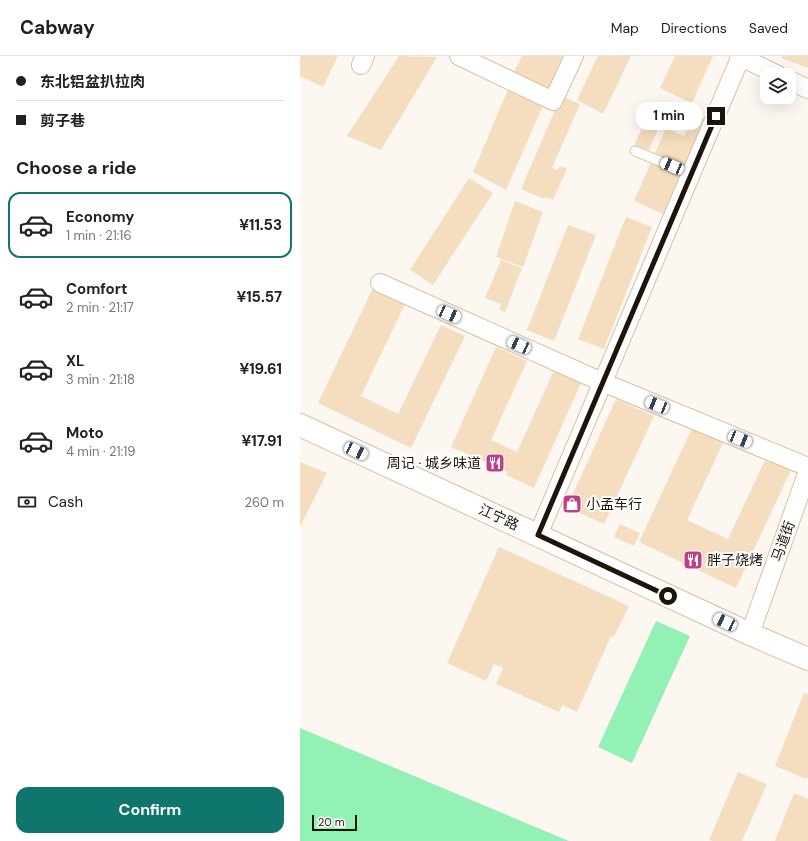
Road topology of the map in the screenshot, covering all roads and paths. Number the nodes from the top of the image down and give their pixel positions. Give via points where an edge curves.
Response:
1 (460, 56) edge
2 (574, 56) edge
3 (740, 56) edge
4 (764, 68) edge
5 (796, 83) edge
6 (808, 89) edge
7 (635, 151) dead end
8 (691, 174) junction
9 (380, 283) dead end
10 (602, 382) junction
11 (300, 425) edge
12 (808, 467) edge
13 (808, 471) edge
14 (538, 535) junction
15 (750, 634) junction
16 (808, 660) edge

1 - 2 street via 553,101
3 - 4 street
3 - 8 street
5 - 6 street
7 - 8 lane
8 - 10 street
9 - 10 street
10 - 12 street
10 - 14 street
11 - 14 street, 江宁路
13 - 15 street, 马道街
14 - 15 street, 江宁路
15 - 16 street, 江宁路

